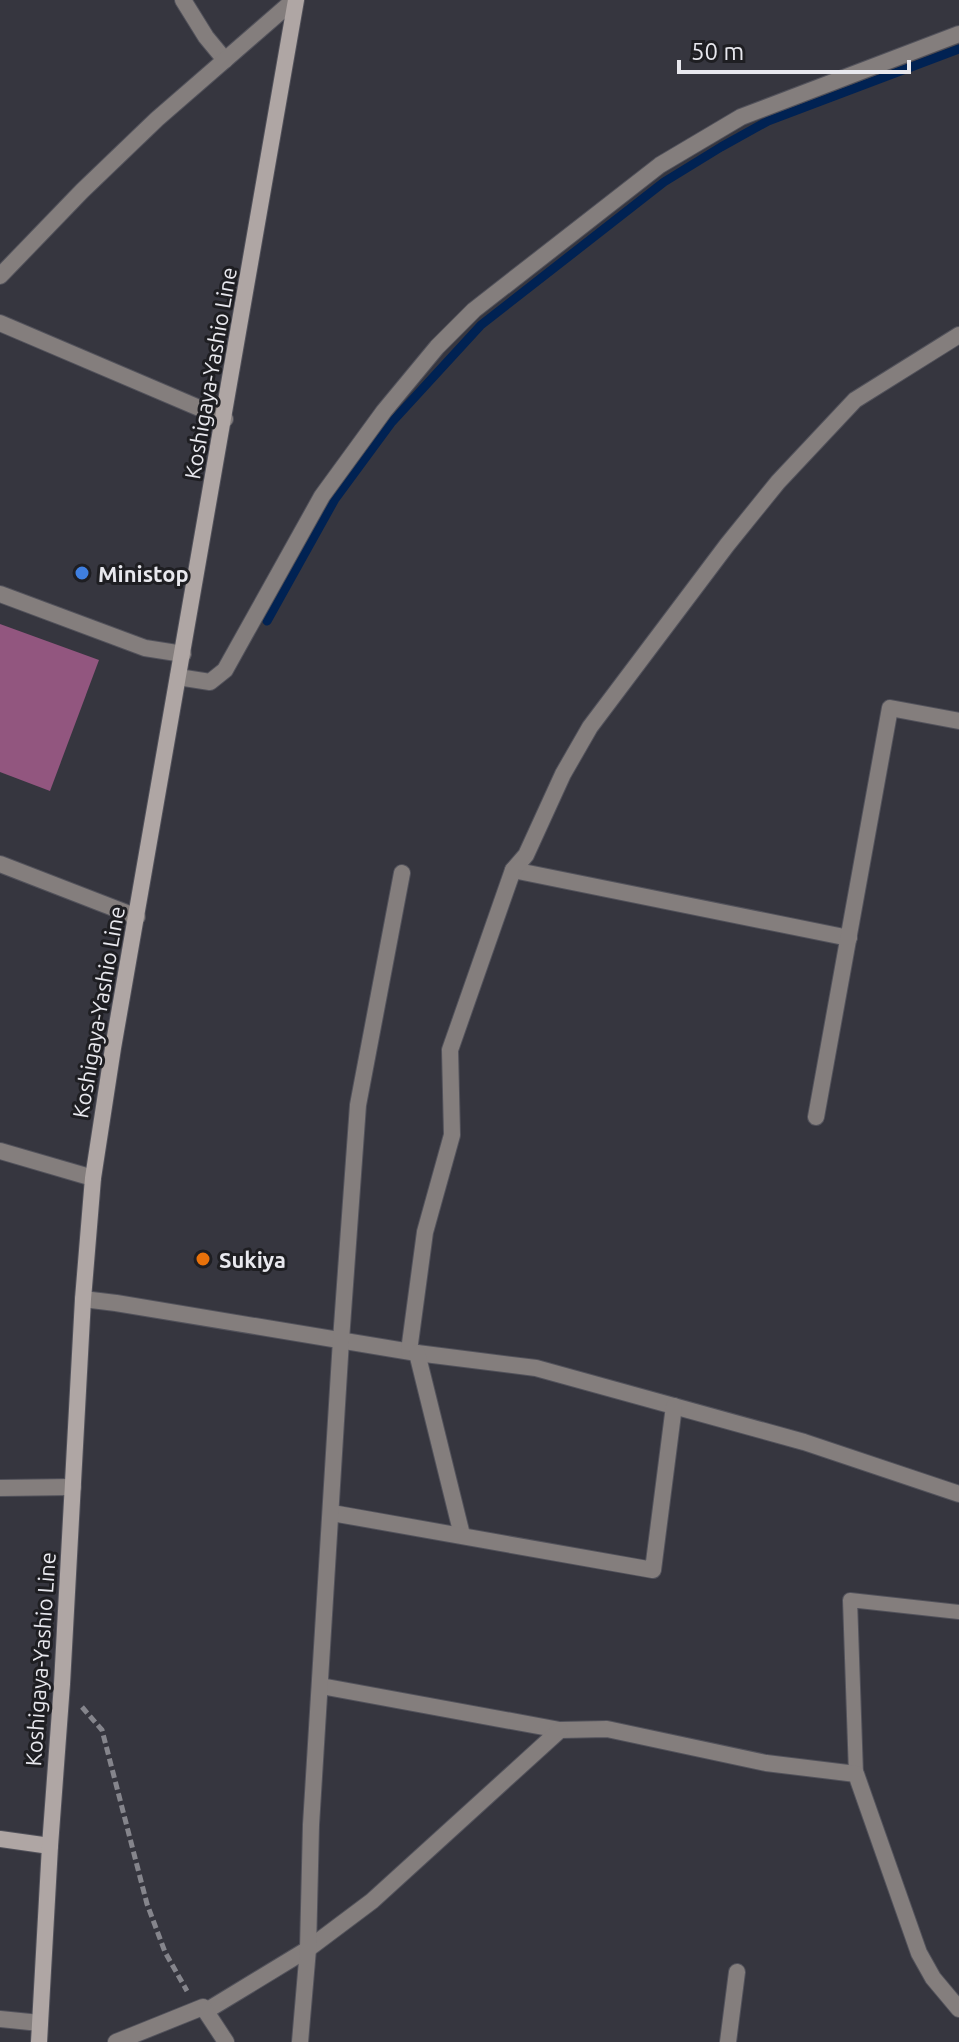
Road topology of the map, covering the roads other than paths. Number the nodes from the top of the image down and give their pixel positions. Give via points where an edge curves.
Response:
1 (183, 0) edge
2 (295, 0) edge
3 (959, 34) edge
4 (225, 60) junction
5 (0, 276) edge
6 (0, 323) edge
7 (959, 335) edge
8 (225, 419) junction
9 (0, 594) edge
10 (183, 654) junction
11 (178, 677) junction
12 (959, 721) edge
13 (0, 864) edge
14 (513, 870) junction
15 (402, 873) dead end
16 (137, 917) junction
17 (849, 938) junction
18 (816, 1117) dead end
19 (0, 1151) edge
20 (93, 1178) junction
21 (83, 1299) junction
22 (341, 1340) junction
23 (413, 1352) junction
24 (674, 1406) junction
25 (73, 1487) junction
26 (0, 1488) edge
27 (959, 1494) edge
28 (332, 1513) junction
29 (462, 1535) junction
30 (959, 1612) edge
31 (321, 1686) junction
32 (560, 1730) junction
33 (856, 1774) junction
34 (0, 1839) edge
35 (50, 1846) junction
36 (308, 1949) junction
37 (737, 1972) dead end
38 (959, 2009) edge
39 (202, 2010) junction
40 (0, 2019) edge
41 (40, 2023) junction
42 (39, 2042) edge
43 (116, 2042) edge
44 (226, 2042) edge
45 (300, 2042) edge
46 (728, 2042) edge

1 - 4 street
2 - 4 street
2 - 8 main road, Koshigaya-Yashio Line
3 - 11 street via 741,117 660,165 474,310 384,411 322,496 225,670 210,682
4 - 5 street via 103,171
6 - 8 street
7 - 14 street via 855,400 778,482 590,727 526,855
8 - 10 main road, Koshigaya-Yashio Line
9 - 10 street via 145,648
10 - 11 main road, Koshigaya-Yashio Line
11 - 16 main road, Koshigaya-Yashio Line
12 - 17 street via 890,708
13 - 16 street
14 - 17 street
14 - 23 street via 450,1050 452,1135 425,1232
15 - 22 street via 358,1105
16 - 20 main road, Koshigaya-Yashio Line
17 - 18 street
19 - 20 street
20 - 21 main road, Koshigaya-Yashio Line
21 - 22 street
21 - 25 main road, Koshigaya-Yashio Line
22 - 23 street
22 - 28 street
23 - 24 street via 536,1368
23 - 29 street
24 - 27 street
24 - 29 street via 653,1570
25 - 26 street
25 - 35 main road, Koshigaya-Yashio Line
28 - 29 street
28 - 31 street
30 - 33 lane via 850,1600
31 - 32 street
31 - 36 street
32 - 33 street via 607,1729 766,1763
32 - 36 street via 372,1901
33 - 38 street via 919,1953
34 - 35 main road
35 - 41 main road, Koshigaya-Yashio Line
36 - 39 street
36 - 45 street
37 - 46 street
39 - 43 street
39 - 44 street
40 - 41 street
41 - 42 main road, Koshigaya-Yashio Line

